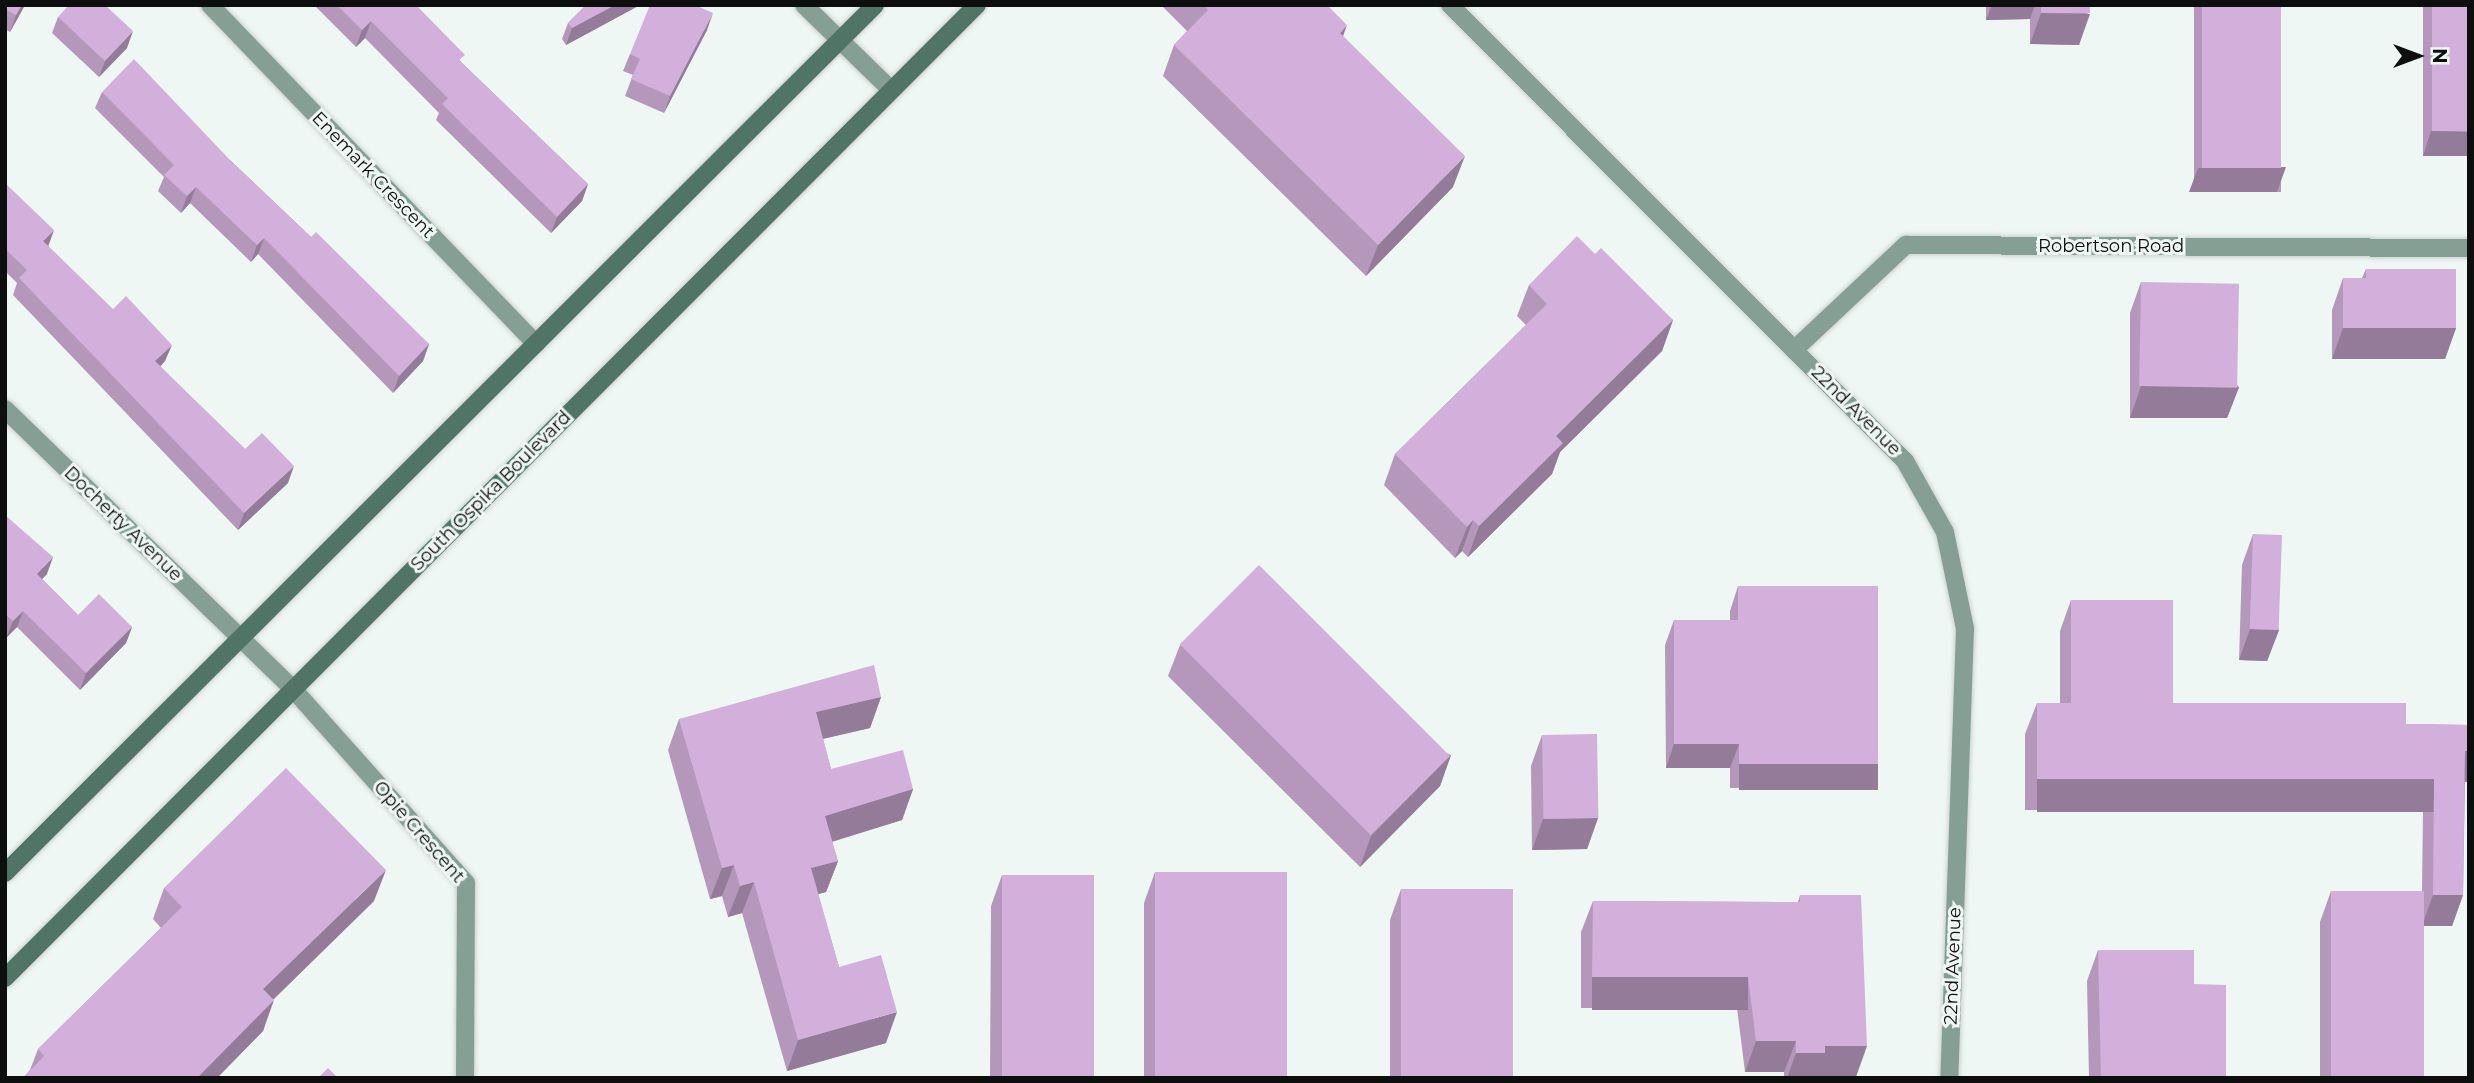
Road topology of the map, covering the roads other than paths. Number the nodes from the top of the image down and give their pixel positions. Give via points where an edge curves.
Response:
1 (210, 5) edge
2 (804, 5) edge
3 (875, 5) edge
4 (977, 5) edge
5 (1450, 5) edge
6 (839, 41) junction
7 (891, 90) junction
8 (2469, 248) edge
9 (536, 344) junction
10 (1794, 350) junction
11 (5, 409) edge
12 (240, 639) junction
13 (293, 689) junction
14 (5, 873) edge
15 (5, 978) edge
16 (465, 1078) edge
17 (1949, 1078) edge

1 - 9 street, Enemark Crescent
2 - 6 street
3 - 6 main road
4 - 7 main road, South Ospika Boulevard
5 - 10 street, 22nd Avenue
6 - 7 street
6 - 9 main road
7 - 13 main road, South Ospika Boulevard
8 - 10 street, Robertson Road via 1906,245
9 - 12 main road
10 - 17 street, 22nd Avenue via 1905,461 1945,532 1965,629
11 - 12 street, Docherty Avenue
12 - 13 street, Opie Crescent
12 - 14 main road
13 - 15 main road, South Ospika Boulevard
13 - 16 street, Opie Crescent via 466,883

